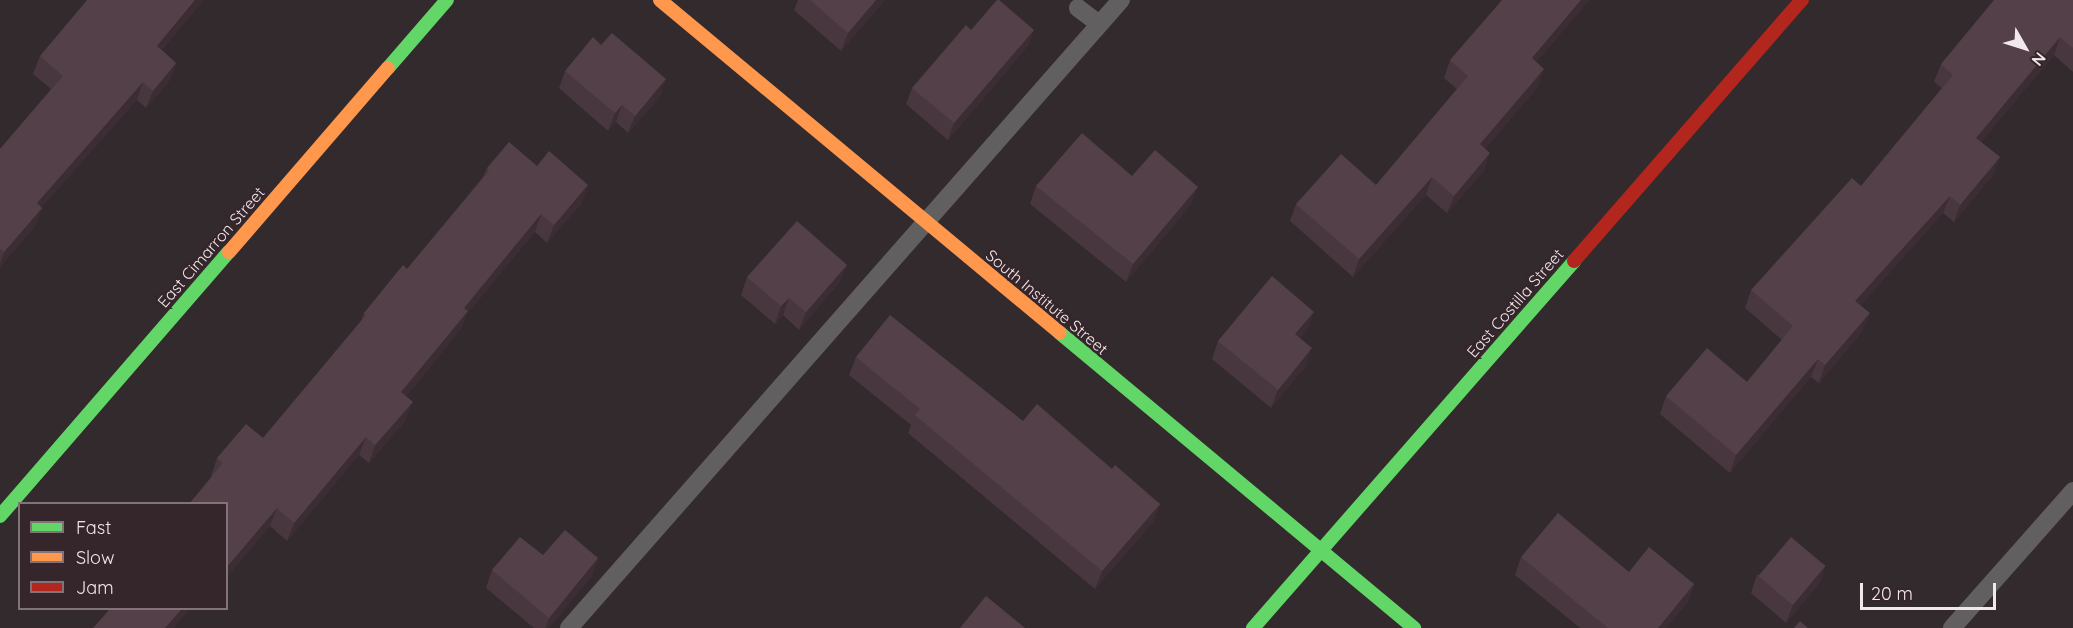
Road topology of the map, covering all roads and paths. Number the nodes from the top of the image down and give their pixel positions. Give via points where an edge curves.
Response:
1 (447, 0) edge
2 (660, 0) edge
3 (1121, 0) edge
4 (1802, 0) edge
5 (1078, 8) dead end
6 (1100, 24) junction
7 (925, 220) junction
8 (2073, 491) edge
9 (0, 516) edge
10 (1321, 551) junction
11 (569, 628) edge
12 (1253, 628) edge
13 (1414, 628) edge
14 (1952, 628) edge

1 - 9 street, East Cimarron Street
2 - 7 street, South Institute Street
3 - 6 lane
4 - 10 street, East Costilla Street
5 - 6 lane
6 - 7 lane
7 - 10 street, South Institute Street
7 - 11 lane
8 - 14 lane
10 - 12 street, East Costilla Street
10 - 13 street, South Institute Street

